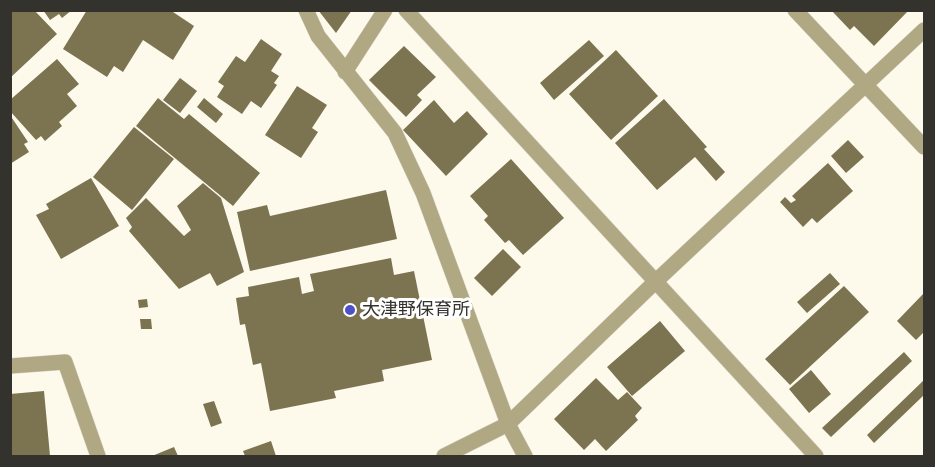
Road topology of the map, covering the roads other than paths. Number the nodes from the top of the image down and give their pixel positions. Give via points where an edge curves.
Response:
1 (306, 10) edge
2 (385, 10) edge
3 (406, 10) edge
4 (795, 10) edge
5 (924, 30) edge
6 (345, 72) junction
7 (866, 85) junction
8 (924, 147) edge
9 (655, 282) junction
10 (10, 366) edge
11 (508, 424) junction
12 (98, 456) edge
13 (444, 456) edge
14 (525, 456) edge
15 (816, 456) edge

1 - 6 street via 318,36
2 - 6 street
3 - 9 street
4 - 7 street
5 - 7 street
6 - 11 street via 395,133 423,193
7 - 8 street
7 - 9 street
9 - 11 street
9 - 15 street
10 - 12 street via 65,362
11 - 13 street
11 - 14 street

